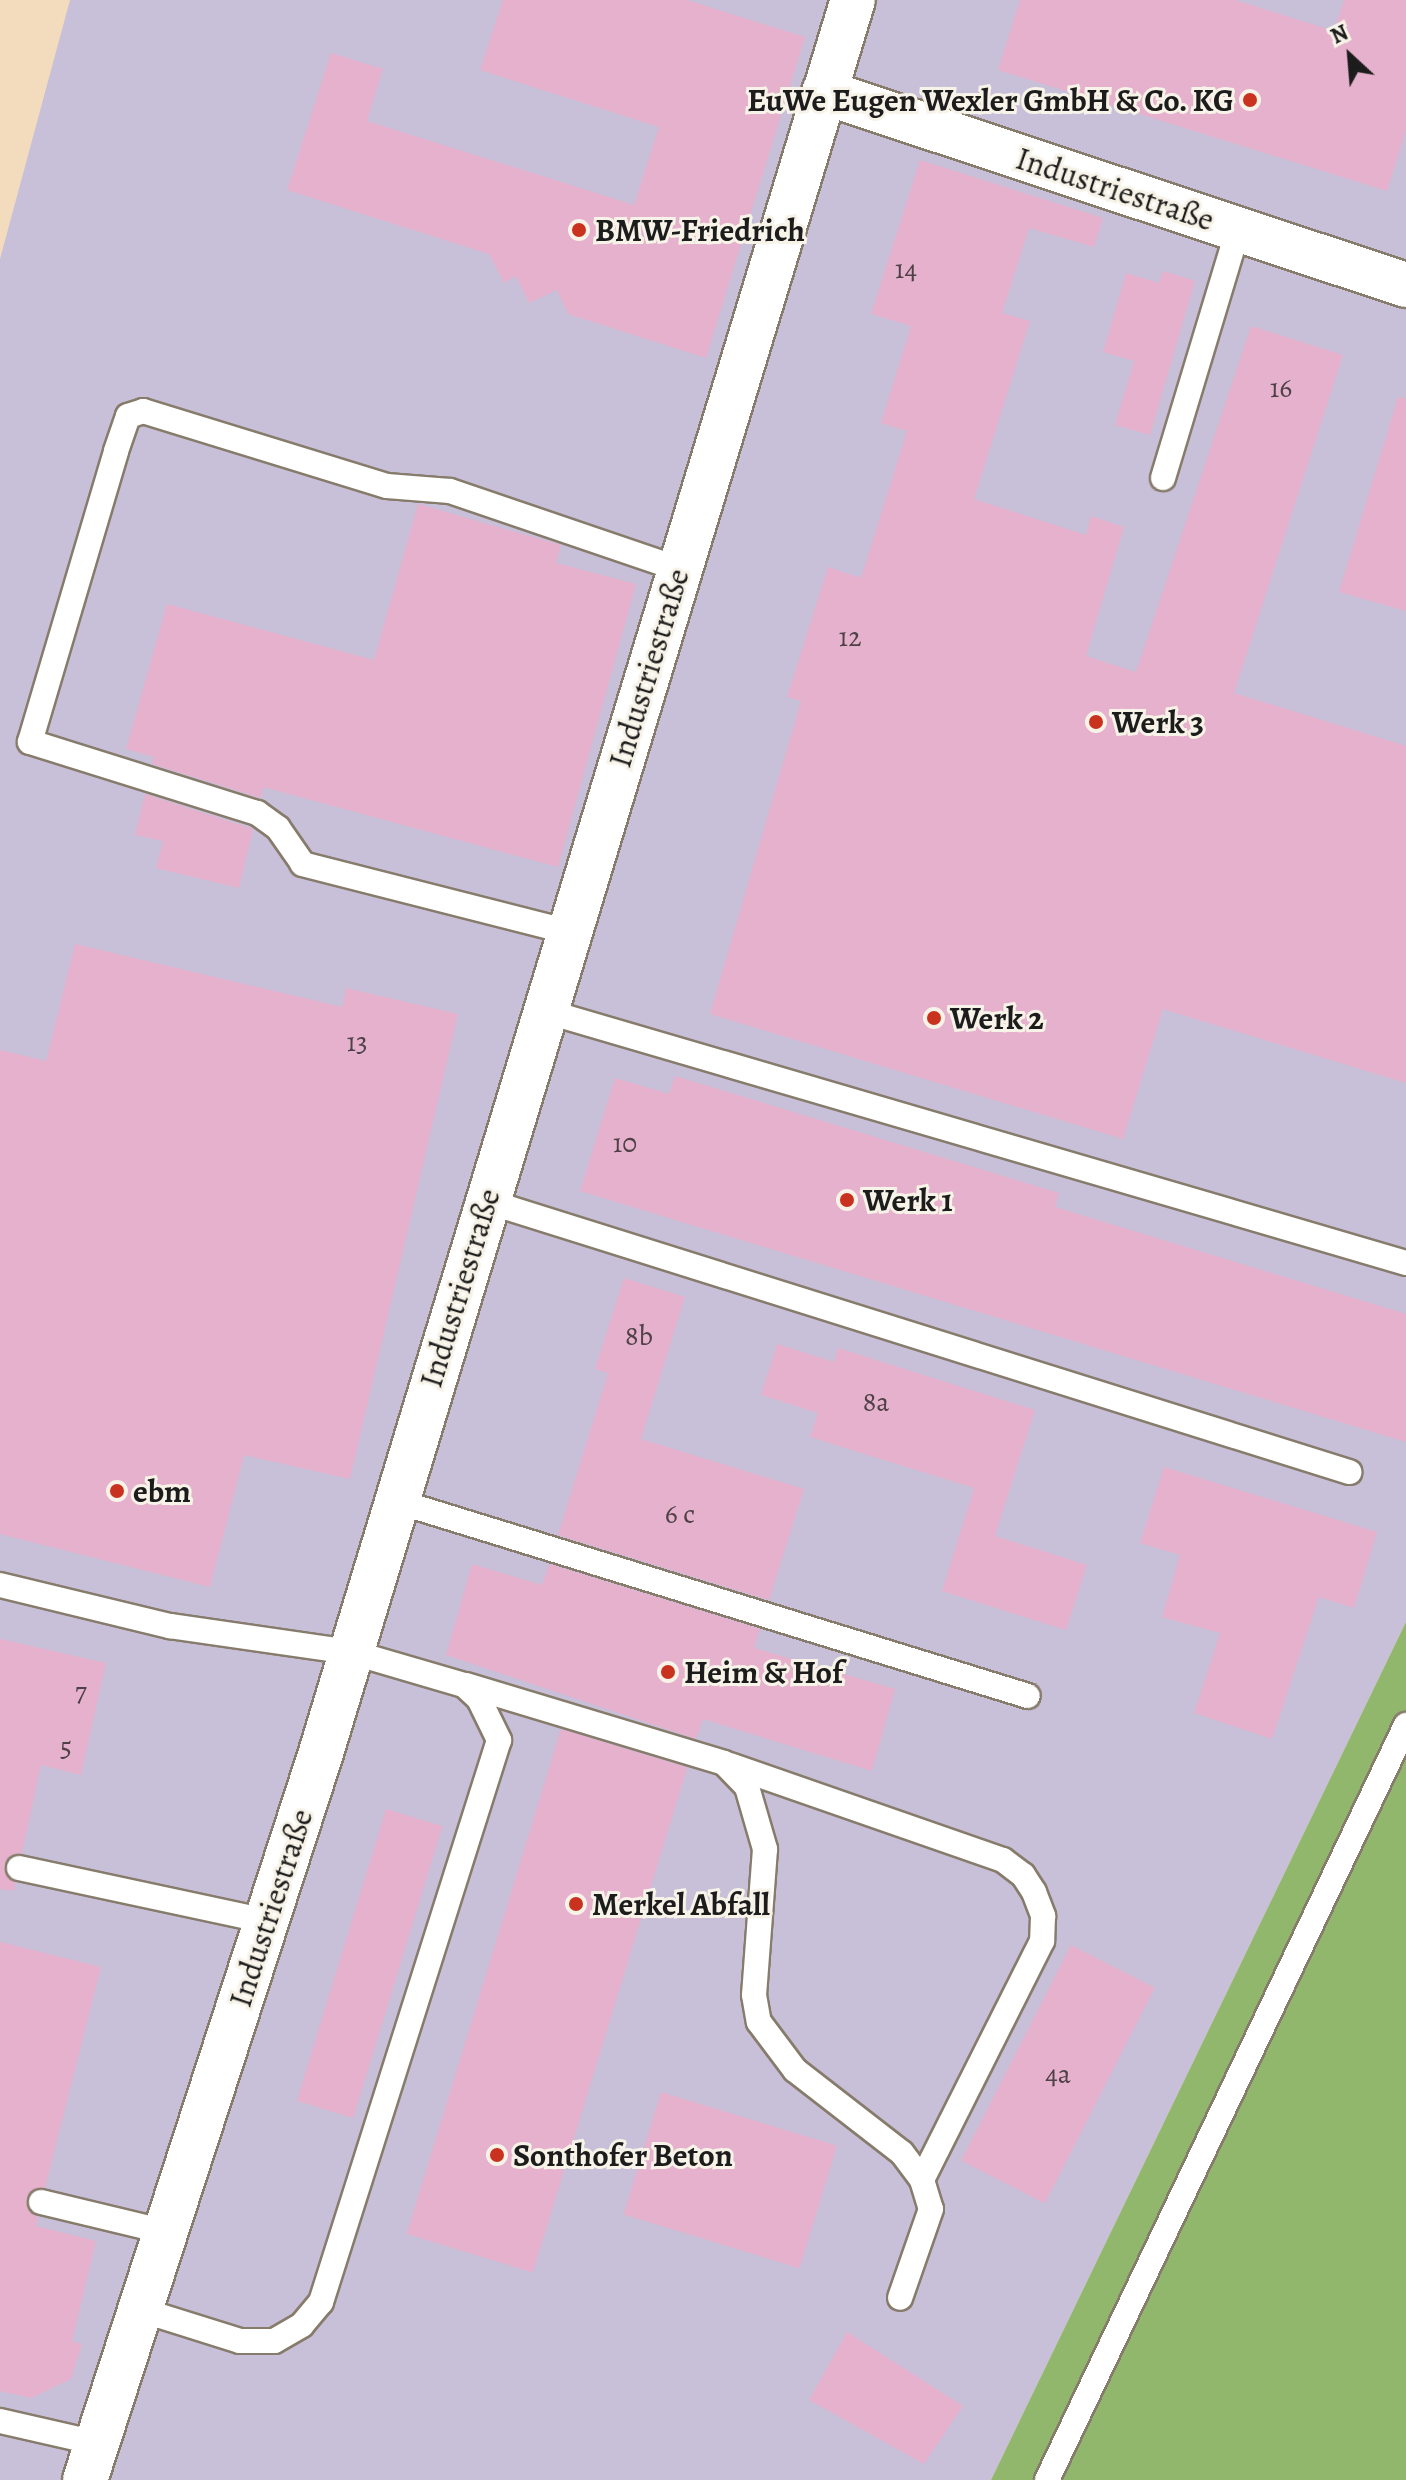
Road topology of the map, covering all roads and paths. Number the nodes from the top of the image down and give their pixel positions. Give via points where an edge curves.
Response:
1 (853, 0) edge
2 (824, 92) junction
3 (1238, 229) junction
4 (1406, 285) edge
5 (1163, 478) dead end
6 (679, 569) junction
7 (569, 932) junction
8 (545, 1011) junction
9 (486, 1201) junction
10 (1406, 1263) edge
11 (1349, 1472) dead end
12 (396, 1501) junction
13 (0, 1585) edge
14 (351, 1652) junction
15 (464, 1685) junction
16 (1028, 1696) dead end
17 (1406, 1725) edge
18 (724, 1763) junction
19 (19, 1868) dead end
20 (267, 1921) junction
21 (922, 2180) junction
22 (41, 2202) dead end
23 (166, 2232) junction
24 (900, 2298) dead end
25 (141, 2310) junction
26 (0, 2421) edge
27 (91, 2462) edge
28 (1047, 2480) edge

1 - 2 street, Industriestraße
2 - 3 street, Industriestraße
2 - 6 street, Industriestraße
3 - 4 street, Industriestraße
3 - 5 lane
6 - 7 street, Industriestraße
6 - 7 lane via 450,491 387,486 143,411 128,416 116,451 30,742 257,813 278,828 303,864
7 - 8 street, Industriestraße
8 - 9 street, Industriestraße
8 - 10 lane
9 - 11 lane
9 - 12 street, Industriestraße
12 - 14 street, Industriestraße
12 - 16 lane
13 - 14 lane via 170,1626
14 - 15 lane
14 - 20 street, Industriestraße
15 - 18 lane
15 - 25 lane via 479,1699 499,1740 321,2302 302,2325 274,2341 240,2341
17 - 28 lane
18 - 21 lane via 747,1787 765,1849 754,1995 759,2022 795,2070 902,2153
18 - 21 lane via 1003,1860 1034,1892 1043,1916 1042,1941
19 - 20 lane
20 - 23 street, Industriestraße
21 - 24 lane via 931,2209
22 - 23 lane
23 - 25 street, Industriestraße
25 - 27 street, Industriestraße
26 - 27 lane

